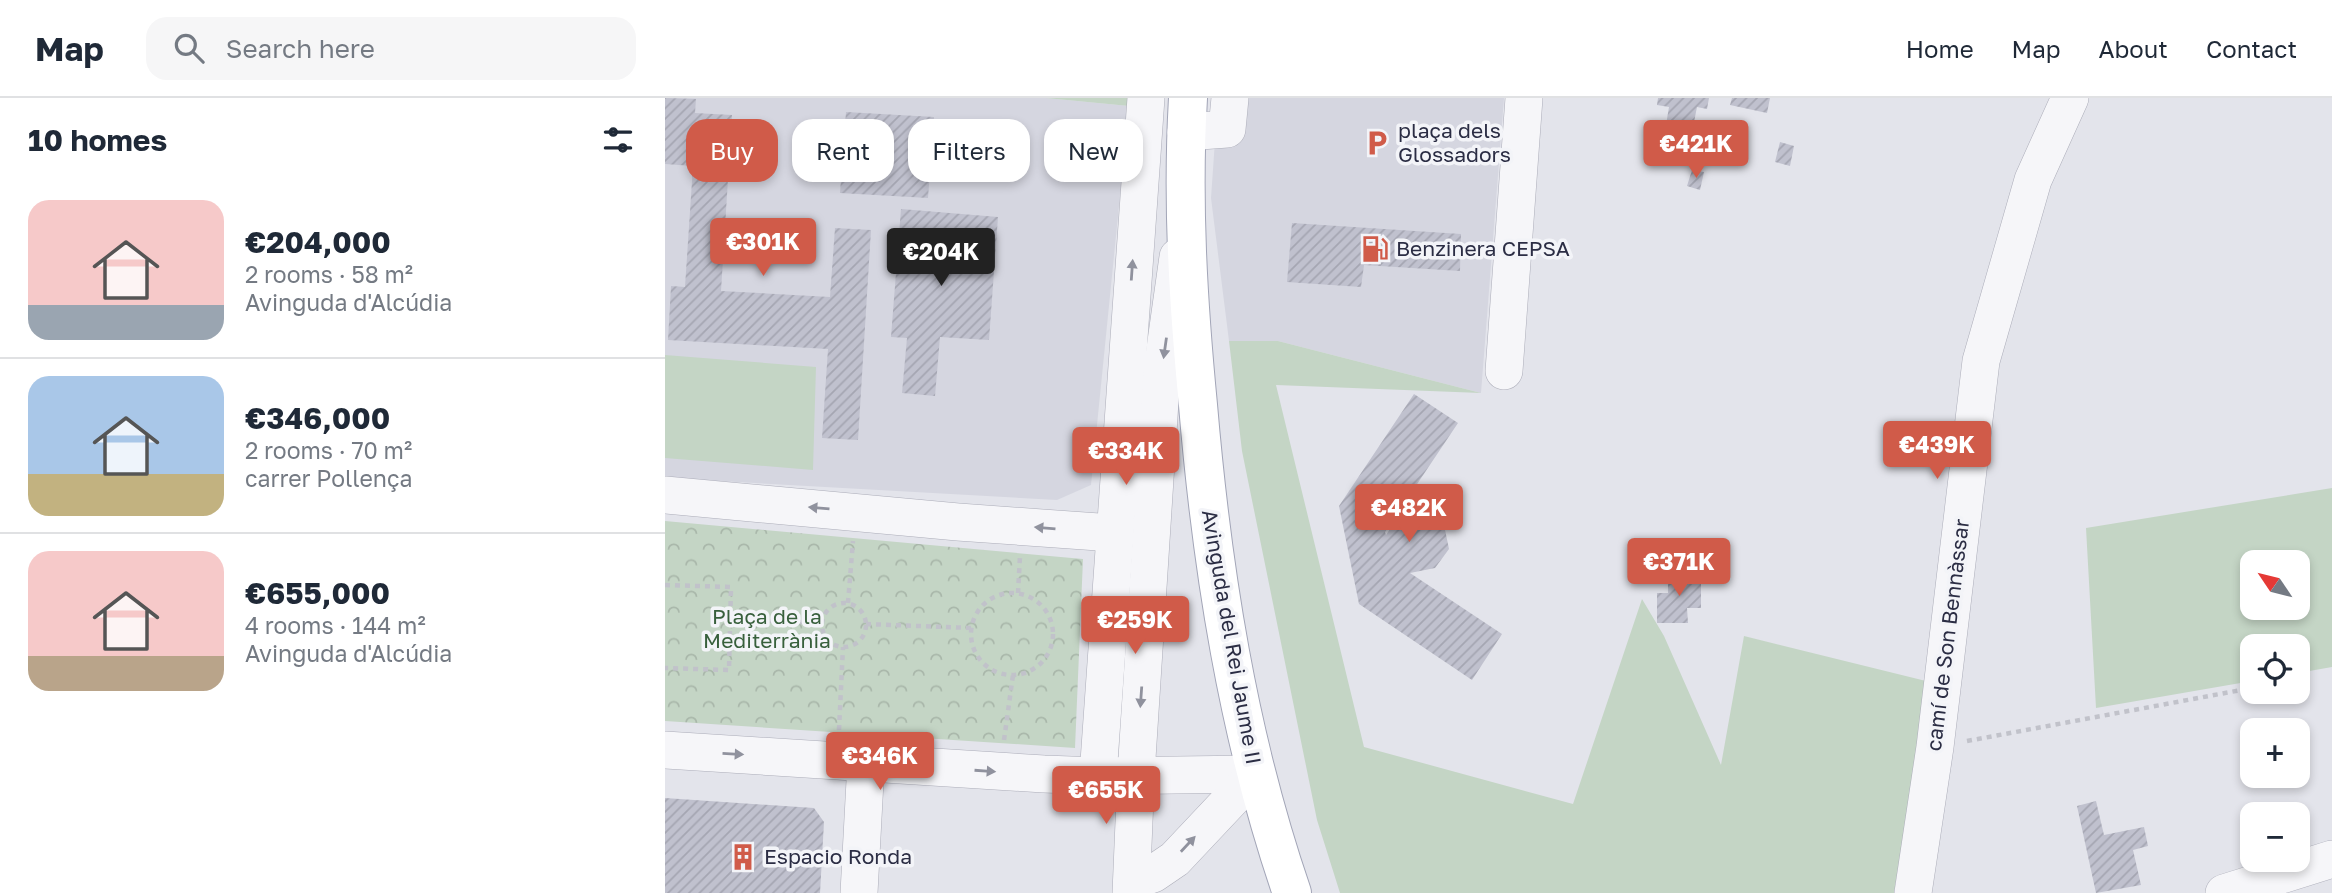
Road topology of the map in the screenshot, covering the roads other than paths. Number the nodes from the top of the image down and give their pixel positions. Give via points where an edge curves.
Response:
1 (1146, 98) edge
2 (1230, 98) edge
3 (1524, 98) edge
4 (2070, 98) edge
5 (1187, 115) edge
6 (1184, 208) junction
7 (1504, 371) dead end
8 (665, 495) edge
9 (1113, 533) junction
10 (665, 750) edge
11 (851, 761) junction
12 (1136, 774) junction
13 (1255, 774) junction
14 (1098, 776) junction
15 (2332, 859) edge
16 (1132, 887) edge
17 (859, 893) edge
18 (1292, 893) edge
19 (1913, 893) edge
20 (2224, 893) edge

9 -> 1 street
2 - 5 street via 1227,129
3 - 7 street
4 - 19 street, camí de Son Bennàssar via 2033,180 1981,361
5 - 6 main road, Avinguda del Rei Jaume II
6 -> 12 street via 1162,370
6 - 13 main road, Avinguda del Rei Jaume II via 1192,345 1213,544
9 -> 8 street
9 - 14 street
10 -> 11 street
11 -> 14 street
11 - 17 street
12 - 13 street
12 - 14 street
12 - 16 street
16 -> 13 street via 1175,859
13 - 18 main road, Avinguda del Rei Jaume II
15 - 20 street

